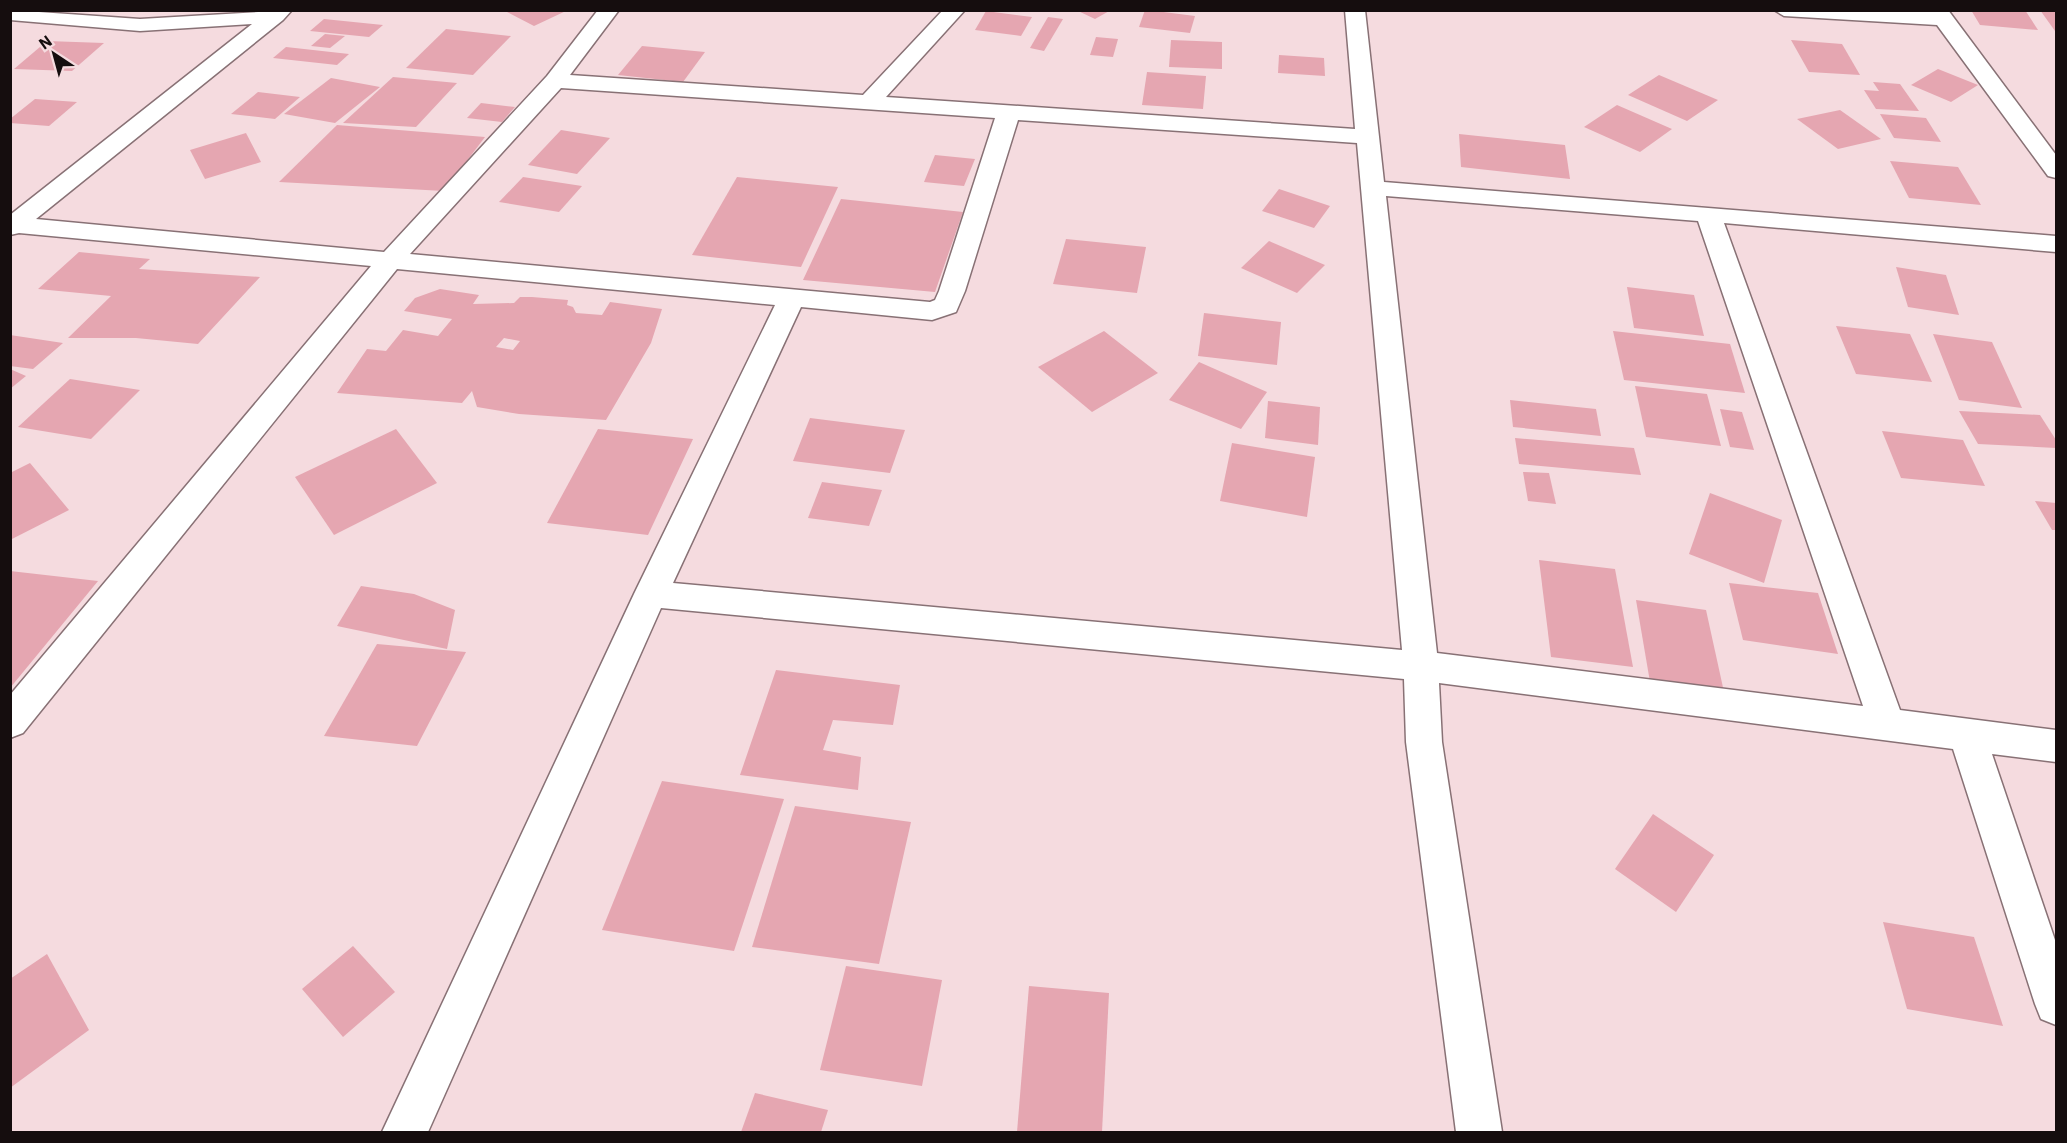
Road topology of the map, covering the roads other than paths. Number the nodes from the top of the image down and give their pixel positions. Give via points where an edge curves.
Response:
1 (609, 10) edge
2 (955, 10) edge
3 (1355, 10) edge
4 (1784, 10) edge
5 (279, 13) edge
6 (10, 14) edge
7 (1941, 15) edge
8 (555, 81) junction
9 (869, 102) junction
10 (1010, 111) junction
11 (1368, 137) junction
12 (2056, 171) edge
13 (1373, 188) junction
14 (1708, 214) junction
15 (13, 227) edge
16 (2056, 244) edge
17 (391, 259) junction
18 (792, 297) junction
19 (651, 594) junction
20 (1421, 666) junction
21 (10, 722) edge
22 (1887, 724) junction
23 (1967, 735) junction
24 (2056, 746) edge
25 (2056, 1004) edge
26 (405, 1132) edge
27 (1479, 1132) edge

1 - 8 street
2 - 9 street
3 - 11 street
4 - 7 street
5 - 6 street via 140,24
5 - 15 street
7 - 12 street
8 - 9 street
8 - 17 street
9 - 10 street
10 - 11 street
10 - 18 street via 946,306 932,311
11 - 13 street
13 - 14 street
13 - 20 street
14 - 16 street
14 - 22 street
15 - 17 street
17 - 18 street
17 - 21 street
18 - 19 street
19 - 20 street
19 - 26 street
20 - 22 street
20 - 27 street via 1424,742
22 - 23 street
23 - 24 street
23 - 25 street

